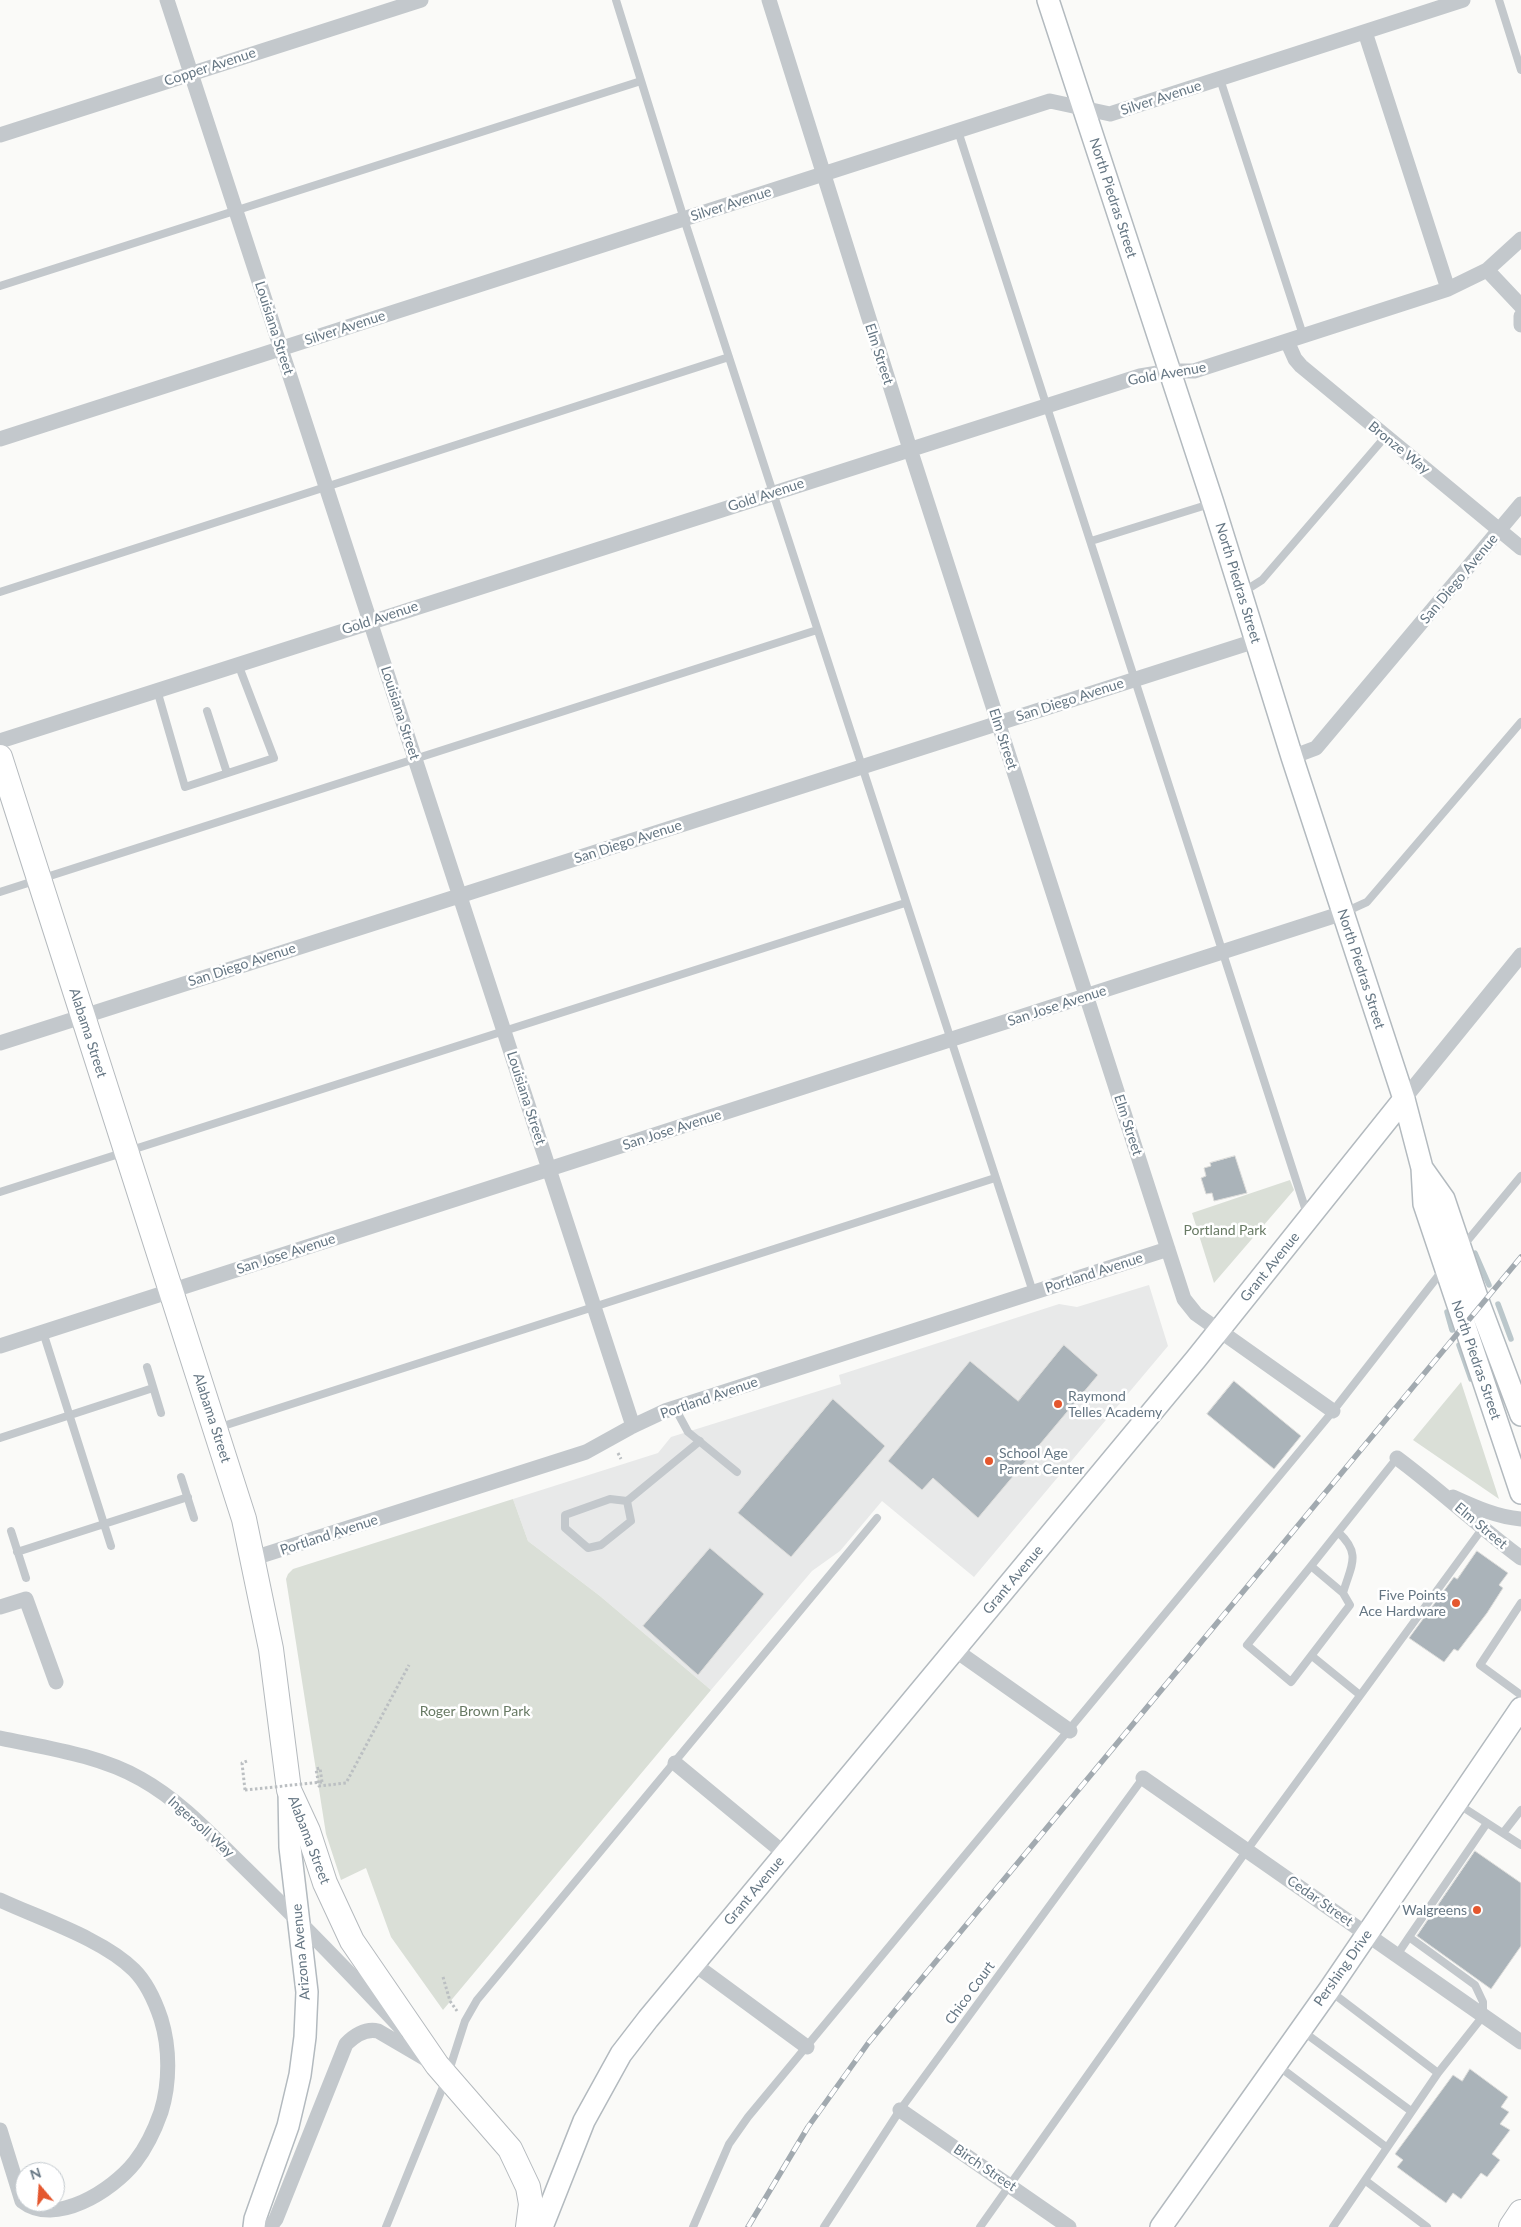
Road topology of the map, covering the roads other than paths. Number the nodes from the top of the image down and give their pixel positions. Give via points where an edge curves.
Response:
1 (167, 0) edge
2 (421, 0) edge
3 (616, 0) edge
4 (769, 0) edge
5 (1048, 0) edge
6 (1463, 0) edge
7 (1499, 0) edge
8 (1364, 32) junction
9 (1521, 70) edge
10 (191, 74) junction
11 (1220, 79) junction
12 (641, 81) junction
13 (1082, 107) junction
14 (958, 131) junction
15 (0, 135) edge
16 (822, 174) junction
17 (236, 210) junction
18 (684, 219) junction
19 (1521, 239) edge
20 (1487, 270) junction
21 (0, 286) edge
22 (1448, 289) junction
23 (1521, 306) edge
24 (1521, 316) edge
25 (1521, 325) edge
26 (1303, 336) junction
27 (1287, 341) junction
28 (281, 348) junction
29 (729, 357) junction
30 (1170, 371) junction
31 (1047, 405) junction
32 (1385, 437) junction
33 (0, 439) edge
34 (910, 449) junction
35 (326, 486) junction
36 (773, 493) junction
37 (1213, 503) junction
38 (1521, 504) edge
39 (1500, 530) junction
40 (1090, 541) junction
41 (1521, 548) edge
42 (0, 592) edge
43 (1241, 593) junction
44 (370, 621) junction
45 (817, 630) junction
46 (1255, 641) junction
47 (238, 664) junction
48 (1135, 680) junction
49 (157, 690) junction
50 (207, 711) dead end
51 (1521, 722) edge
52 (998, 723) junction
53 (0, 741) edge
54 (0, 757) edge
55 (1292, 758) junction
56 (415, 759) junction
57 (861, 767) junction
58 (227, 773) junction
59 (39, 879) junction
60 (0, 892) edge
61 (460, 896) junction
62 (906, 903) junction
63 (1343, 913) junction
64 (1223, 953) junction
65 (1521, 955) edge
66 (1086, 996) junction
67 (83, 1016) junction
68 (504, 1031) junction
69 (950, 1040) junction
70 (0, 1043) edge
71 (1404, 1099) junction
72 (126, 1152) junction
73 (1422, 1168) junction
74 (549, 1170) junction
75 (1521, 1176) edge
76 (995, 1178) junction
77 (0, 1192) edge
78 (1309, 1218) junction
79 (1168, 1249) junction
80 (1460, 1249) junction
81 (1444, 1268) junction
82 (171, 1291) junction
83 (1033, 1292) junction
84 (594, 1307) junction
85 (1220, 1329) junction
86 (43, 1332) junction
87 (0, 1346) edge
88 (147, 1367) dead end
89 (153, 1388) junction
90 (675, 1408) junction
91 (1332, 1411) junction
92 (161, 1413) dead end
93 (1521, 1415) edge
94 (70, 1416) junction
95 (632, 1426) junction
96 (215, 1429) junction
97 (0, 1438) edge
98 (700, 1441) junction
99 (1397, 1458) joint
100 (737, 1472) dead end
101 (182, 1477) dead end
102 (1443, 1492) junction
103 (1521, 1493) edge
104 (188, 1497) junction
105 (627, 1501) junction
106 (194, 1518) dead end
107 (877, 1518) dead end
108 (1521, 1519) edge
109 (104, 1524) junction
110 (1482, 1529) junction
111 (11, 1531) dead end
112 (1338, 1532) junction
113 (111, 1546) dead end
114 (18, 1552) junction
115 (254, 1558) junction
116 (1521, 1558) edge
117 (1311, 1566) junction
118 (26, 1578) dead end
119 (1343, 1593) junction
120 (1521, 1603) edge
121 (0, 1607) edge
122 (955, 1650) junction
123 (1312, 1656) junction
124 (56, 1682) dead end
125 (1360, 1695) junction
126 (1521, 1695) edge
127 (1521, 1708) edge
128 (1070, 1731) junction
129 (0, 1738) edge
130 (674, 1763) junction
131 (1143, 1778) joint
132 (289, 1790) junction
133 (1456, 1803) junction
134 (1521, 1810) edge
135 (1487, 1823) junction
136 (1503, 1833) junction
137 (1521, 1845) edge
138 (1247, 1850) junction
139 (785, 1854) junction
140 (0, 1900) edge
141 (299, 1920) junction
142 (1367, 1934) junction
143 (1409, 1937) junction
144 (1397, 1955) junction
145 (694, 1964) junction
146 (1329, 1990) junction
147 (1483, 2016) junction
148 (1300, 2029) junction
149 (1521, 2042) edge
150 (807, 2046) junction
151 (1276, 2064) junction
152 (442, 2071) junction
153 (1438, 2073) junction
154 (900, 2110) junction
155 (1411, 2111) junction
156 (0, 2130) edge
157 (1386, 2147) junction
158 (1366, 2181) junction
159 (1009, 2185) junction
160 (1521, 2212) edge
161 (1337, 2226) edge
162 (254, 2227) edge
163 (270, 2227) edge
164 (386, 2227) edge
165 (528, 2227) edge
166 (542, 2227) edge
167 (693, 2227) edge
168 (824, 2227) edge
169 (980, 2227) edge
170 (1069, 2227) edge
171 (1161, 2227) edge
172 (1427, 2227) edge
173 (1511, 2227) edge

1 - 10 street, Louisiana Street
2 - 10 street, Copper Avenue
3 - 12 lane
4 - 16 street, Elm Street
5 - 13 main road, North Piedras Street
6 - 8 street, Silver Avenue
7 - 9 lane
8 - 11 street, Silver Avenue
8 - 22 street
10 - 15 street, Copper Avenue
10 - 17 street, Louisiana Street
11 - 13 street, Silver Avenue via 1110,114
11 - 26 lane
12 - 17 lane
12 - 18 lane
13 - 14 street, Silver Avenue via 1050,101
13 - 30 main road, North Piedras Street
14 - 16 street, Silver Avenue
14 - 31 lane
16 - 18 street, Silver Avenue
16 - 34 street, Elm Street
17 - 21 lane
17 - 28 street, Louisiana Street
18 - 28 street, Silver Avenue
18 - 29 lane
19 - 20 street, Gold Avenue
20 - 22 street, Gold Avenue
20 - 23 street
22 - 26 street, Gold Avenue
24 - 25 street
26 - 27 street, Gold Avenue
27 - 30 street, Gold Avenue via 1194,372
27 - 32 street, Bronze Way via 1301,366
28 - 33 street, Silver Avenue
28 - 35 street, Louisiana Street
29 - 35 lane
29 - 36 lane
30 - 31 street, Gold Avenue via 1140,376
30 - 37 main road, North Piedras Street
31 - 34 street, Gold Avenue
31 - 40 lane
32 - 39 street, Bronze Way
32 - 43 lane via 1262,580
34 - 36 street, Gold Avenue
34 - 52 street, Elm Street
35 - 42 lane
35 - 44 street, Louisiana Street
36 - 44 street, Gold Avenue
36 - 45 lane
37 - 40 lane
37 - 43 main road, North Piedras Street
38 - 39 street, San Diego Avenue
39 - 41 street, Bronze Way
39 - 55 street, San Diego Avenue via 1316,748
40 - 48 lane
43 - 46 main road, North Piedras Street
44 - 47 street, Gold Avenue
44 - 56 street, Louisiana Street
45 - 56 lane
45 - 57 lane
46 - 48 street, San Diego Avenue
46 - 55 main road, North Piedras Street
47 - 49 street, Gold Avenue
47 - 58 lane via 274,758
48 - 52 street, San Diego Avenue
48 - 64 lane
49 - 53 street, Gold Avenue
49 - 58 lane via 185,787
50 - 58 lane
51 - 63 lane via 1367,902
52 - 57 street, San Diego Avenue
52 - 66 street, Elm Street
54 - 59 main road, Alabama Street
55 - 63 main road, North Piedras Street
56 - 59 lane
56 - 61 street, Louisiana Street
57 - 61 street, San Diego Avenue
57 - 62 lane
59 - 60 lane
59 - 67 main road, Alabama Street
61 - 67 street, San Diego Avenue
61 - 68 street, Louisiana Street
62 - 68 lane
62 - 69 lane
63 - 64 street, San Jose Avenue
63 - 71 main road, North Piedras Street
64 - 66 street, San Jose Avenue
64 - 78 lane
65 - 71 street, Grant Avenue
66 - 69 street, San Jose Avenue
66 - 79 street, Elm Street
67 - 70 street, San Diego Avenue
67 - 72 main road, Alabama Street
68 - 72 lane
68 - 74 street, Louisiana Street
69 - 74 street, San Jose Avenue
69 - 76 lane
71 - 73 main road, North Piedras Street
71 - 78 main road, Grant Avenue
72 - 77 lane
72 - 82 main road, Alabama Street
73 - 80 main road, North Piedras Street via 1444,1199
73 - 81 main road, North Piedras Street via 1424,1204
74 - 82 street, San Jose Avenue
74 - 84 street, Louisiana Street
75 - 80 lane
76 - 83 lane
76 - 84 lane
78 - 85 main road, Grant Avenue
79 - 83 street, Portland Avenue
79 - 85 street, Elm Street via 1184,1300 1190,1309
80 - 93 main road, North Piedras Street via 1512,1382
81 - 91 lane
81 - 103 main road, North Piedras Street
82 - 86 street, San Jose Avenue
82 - 96 main road, Alabama Street
83 - 90 street, Portland Avenue
84 - 95 street, Louisiana Street
84 - 96 lane
85 - 91 street, Elm Street
85 - 122 main road, Grant Avenue
86 - 87 street, San Jose Avenue
86 - 94 lane
88 - 89 lane
89 - 92 lane
89 - 94 lane
90 - 95 street, Portland Avenue
90 - 98 lane via 688,1432
91 - 128 lane
94 - 97 lane
94 - 109 lane
95 - 115 street, Portland Avenue via 586,1452
96 - 115 main road, Alabama Street
98 - 100 lane
98 - 105 lane
99 - 102 street, Elm Street
99 - 112 lane
101 - 104 lane
102 - 108 street, Elm Street via 1487,1512
102 - 110 street, Elm Street
104 - 106 lane
104 - 109 lane
105 - 105 lane via 610,1500 565,1514 565,1528 588,1548 601,1545 631,1521
107 - 130 lane
109 - 113 lane
109 - 114 lane
110 - 116 street, Elm Street
110 - 125 lane
111 - 114 lane
112 - 117 lane
112 - 119 lane via 1350,1544 1353,1555
114 - 118 lane
115 - 132 main road, Alabama Street via 271,1649
117 - 119 lane
117 - 123 lane via 1247,1645 1291,1682
119 - 123 lane via 1350,1605
120 - 126 lane via 1480,1665
121 - 124 street via 26,1599
122 - 128 street
122 - 139 main road, Grant Avenue
123 - 125 lane
125 - 138 lane
127 - 133 main road, Pershing Drive
128 - 150 lane
129 - 141 street, Ingersoll Way via 91,1758 140,1778 198,1821
130 - 139 street
130 - 152 lane via 477,2000
131 - 138 street, Cedar Street
131 - 154 lane, Chico Court
132 - 141 main road, Arizona Avenue via 290,1847
132 - 152 main road, Alabama Street via 352,1941
133 - 135 lane
133 - 142 main road, Pershing Drive
134 - 136 lane
135 - 136 lane
135 - 143 lane
136 - 137 lane
138 - 142 street, Cedar Street
138 - 159 lane
139 - 145 main road, Grant Avenue
140 - 156 street via 119,1956 135,1971 157,2005 167,2052 161,2112 146,2144 135,2162 112,2187 85,2206 61,2215 39,2215 29,2210 22,2201
141 - 152 street, Alabama Street
141 - 162 main road, Arizona Avenue via 307,1992 300,2075 288,2126
142 - 144 street, Cedar Street
142 - 146 main road, Pershing Drive
143 - 144 lane
143 - 147 lane via 1475,1985 1483,2002
144 - 147 street, Cedar Street
145 - 150 street
145 - 166 main road, Grant Avenue via 621,2054 608,2076 584,2121
146 - 148 main road, Pershing Drive
146 - 153 lane
147 - 149 street, Cedar Street
147 - 153 lane
148 - 151 main road, Pershing Drive
148 - 155 lane
150 - 167 lane via 729,2144
151 - 157 lane
151 - 171 main road, Pershing Drive
152 - 163 street via 378,2032 372,2030 353,2036 346,2044
152 - 164 lane
152 - 165 main road, Alabama Street via 510,2149 528,2187 531,2204
153 - 155 lane
154 - 159 street, Birch Street
154 - 168 lane, Chico Court
155 - 157 lane
157 - 158 lane
158 - 161 lane
158 - 172 lane
159 - 169 lane
159 - 170 street, Birch Street
160 - 173 main road

